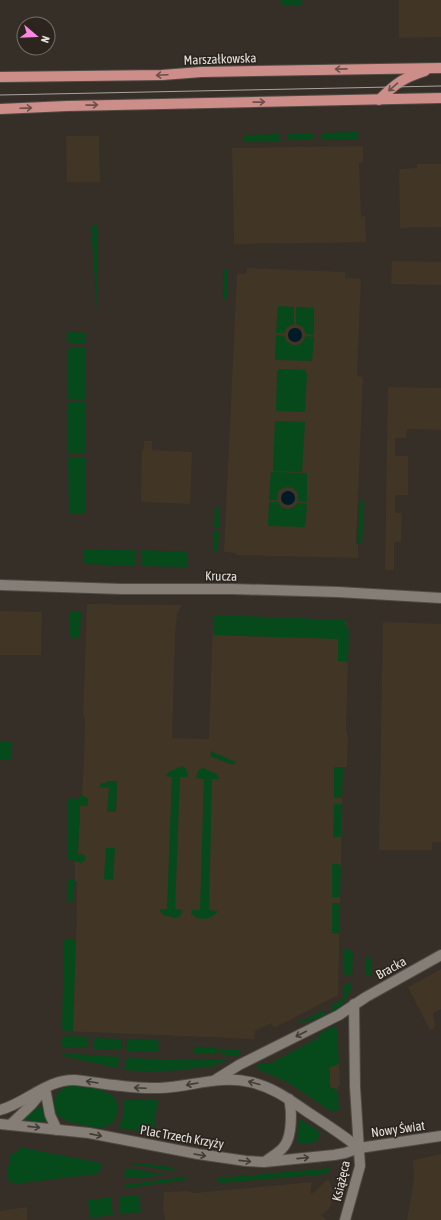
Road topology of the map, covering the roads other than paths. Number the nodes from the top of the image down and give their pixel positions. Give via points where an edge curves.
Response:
1 (438, 68) edge
2 (0, 77) edge
3 (441, 98) edge
4 (379, 100) junction
5 (0, 109) edge
6 (0, 585) edge
7 (441, 598) edge
8 (441, 955) edge
9 (354, 1004) junction
10 (214, 1081) junction
11 (45, 1088) junction
12 (289, 1099) junction
13 (0, 1110) edge
14 (5, 1124) edge
15 (57, 1130) junction
16 (441, 1136) edge
17 (359, 1148) junction
18 (264, 1162) junction
19 (344, 1220) edge

1 -> 2 main road, Marszałkowska
1 -> 4 main road via 402,79
3 - 4 main road
5 -> 4 main road
6 - 7 street, Krucza via 338,592
8 - 9 street, Bracka
9 -> 10 street
9 - 17 street
10 -> 11 street via 151,1089 71,1079
12 -> 10 street via 251,1082
11 - 13 street via 17,1104
11 - 14 street via 31,1105
11 - 15 street via 50,1115
12 - 17 street
12 - 18 street via 291,1120 287,1141 282,1149
14 -> 15 street, Plac Trzech Krzyży
15 -> 18 street, Plac Trzech Krzyży via 95,1134 216,1157
16 - 17 street, Nowy Świat
18 -> 17 street, Plac Trzech Krzyży via 334,1155
17 - 19 street, Książęca via 360,1170

